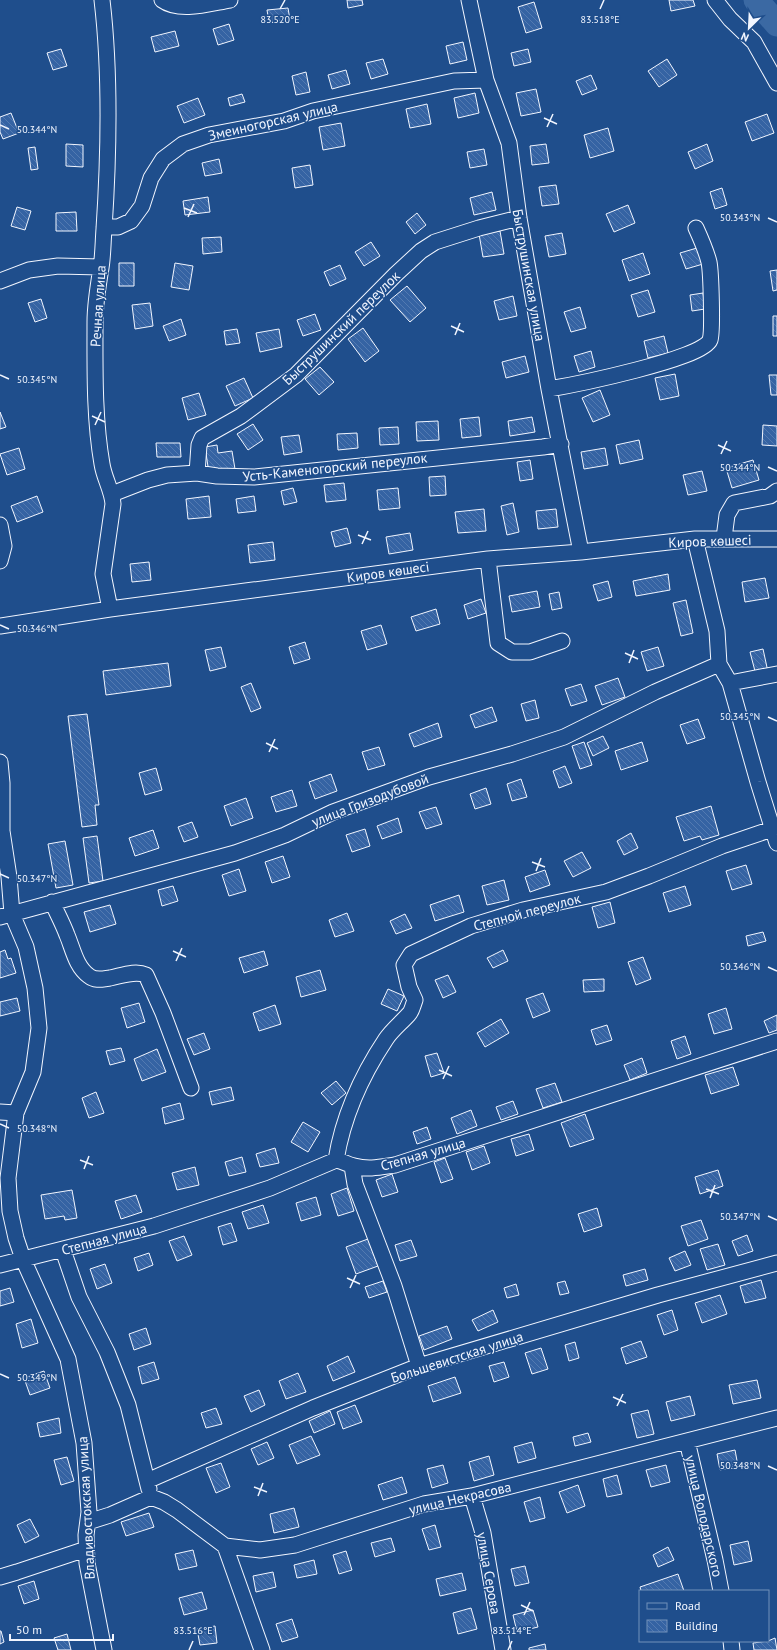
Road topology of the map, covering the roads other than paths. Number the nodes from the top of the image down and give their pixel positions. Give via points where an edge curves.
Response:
1 (102, 0) edge
2 (162, 0) edge
3 (230, 0) edge
4 (469, 0) edge
5 (715, 0) edge
6 (486, 80) junction
7 (777, 84) edge
8 (518, 218) junction
9 (104, 227) junction
10 (696, 228) dead end
11 (101, 267) junction
12 (0, 280) edge
13 (549, 389) junction
14 (561, 444) junction
15 (197, 473) junction
16 (777, 491) edge
17 (112, 494) junction
18 (0, 525) edge
19 (724, 538) junction
20 (695, 539) junction
21 (777, 539) edge
22 (581, 552) junction
23 (488, 559) junction
24 (0, 561) edge
25 (110, 609) junction
26 (0, 626) edge
27 (562, 641) dead end
28 (720, 664) junction
29 (777, 674) edge
30 (730, 683) junction
31 (0, 762) edge
32 (774, 836) edge
33 (52, 902) junction
34 (6, 915) edge
35 (777, 1041) edge
36 (192, 1088) dead end
37 (0, 1112) edge
38 (16, 1114) junction
39 (336, 1160) junction
40 (352, 1166) junction
41 (63, 1250) junction
42 (23, 1259) junction
43 (777, 1263) edge
44 (0, 1265) edge
45 (420, 1366) junction
46 (777, 1418) edge
47 (687, 1441) junction
48 (147, 1481) junction
49 (472, 1496) junction
50 (151, 1497) junction
51 (88, 1522) junction
52 (225, 1546) junction
53 (86, 1549) junction
54 (0, 1577) edge
55 (721, 1590) edge
56 (104, 1650) edge
57 (262, 1650) edge
58 (503, 1650) edge

1 - 9 street, Речная улица via 106,30 108,124
2 - 3 street via 182,7
4 - 6 street, Быструшинская улица
5 - 7 street via 754,42
6 - 8 street, Быструшинская улица via 509,143
6 - 9 street, Змеиногорская улица via 454,81 314,111 284,121 209,135 183,144 162,159 151,178 142,206 131,221 118,227
8 - 13 street, Быструшинская улица
8 - 15 street, Быструшинский переулок via 435,242 421,251 296,376 241,416 202,438
9 - 11 street, Речная улица
10 - 13 street via 709,263 712,324 710,341 703,348 654,365 594,381
11 - 12 street via 58,266 29,270
11 - 17 street, Речная улица via 95,321 97,429 106,483
13 - 14 street, Быструшинская улица
14 - 15 street, Усть-Каменогорский переулок via 254,477
14 - 22 street, Быструшинская улица
15 - 17 street, Усть-Каменогорский переулок via 167,475
16 - 19 street via 770,496 734,502 726,515
17 - 25 street, Речная улица via 113,504 103,574
18 - 24 street via 4,546
19 - 20 street, Киров көшесі
19 - 21 street, Киров көшесі
20 - 22 street, Киров көшесі
20 - 28 street via 717,631
22 - 23 street, Киров көшесі
23 - 25 street, Киров көшесі
23 - 27 street via 498,643 512,652 530,652
25 - 26 street, Киров көшесі
28 - 30 street
28 - 33 street, улица Гризодубовой via 654,692 564,737 429,777 333,812 285,835 235,853
29 - 30 street
30 - 32 street
31 - 34 street, Владивостокская улица via 2,831 9,877
32 - 39 street, Степной переулок via 722,846 606,892 523,910 471,926 411,954 404,965 414,1000 410,1013 388,1035 372,1060 339,1141
33 - 34 street, улица Гризодубовой
33 - 36 street via 82,970 90,977 98,980 131,974 146,975
34 - 38 street, Владивостокская улица via 26,947 35,988 39,1028 33,1072
35 - 40 street, Степная улица via 395,1165 368,1169
37 - 38 street
38 - 42 street, Владивостокская улица via 8,1178 16,1238
39 - 40 street, Степная улица
39 - 41 street, Степная улица via 270,1188 154,1226
40 - 45 street via 355,1184 394,1286
41 - 42 street, Степная улица
41 - 48 street via 79,1297 107,1352 128,1406
42 - 44 street, Степная улица
42 - 51 street, Владивостокская улица via 68,1359 84,1443
43 - 45 street, Большевистская улица via 658,1295
45 - 48 street, Большевистская улица via 313,1408
46 - 47 street, улица Некрасова
47 - 49 street, улица Некрасова
47 - 55 street, улица Володарского
48 - 50 street
49 - 52 street, улица Некрасова via 424,1504 295,1544 260,1550
49 - 58 street, улица Серова via 483,1533
50 - 51 street
50 - 52 street via 177,1510
51 - 53 street, Владивостокская улица
52 - 57 street
53 - 54 street
53 - 56 street, Владивостокская улица

